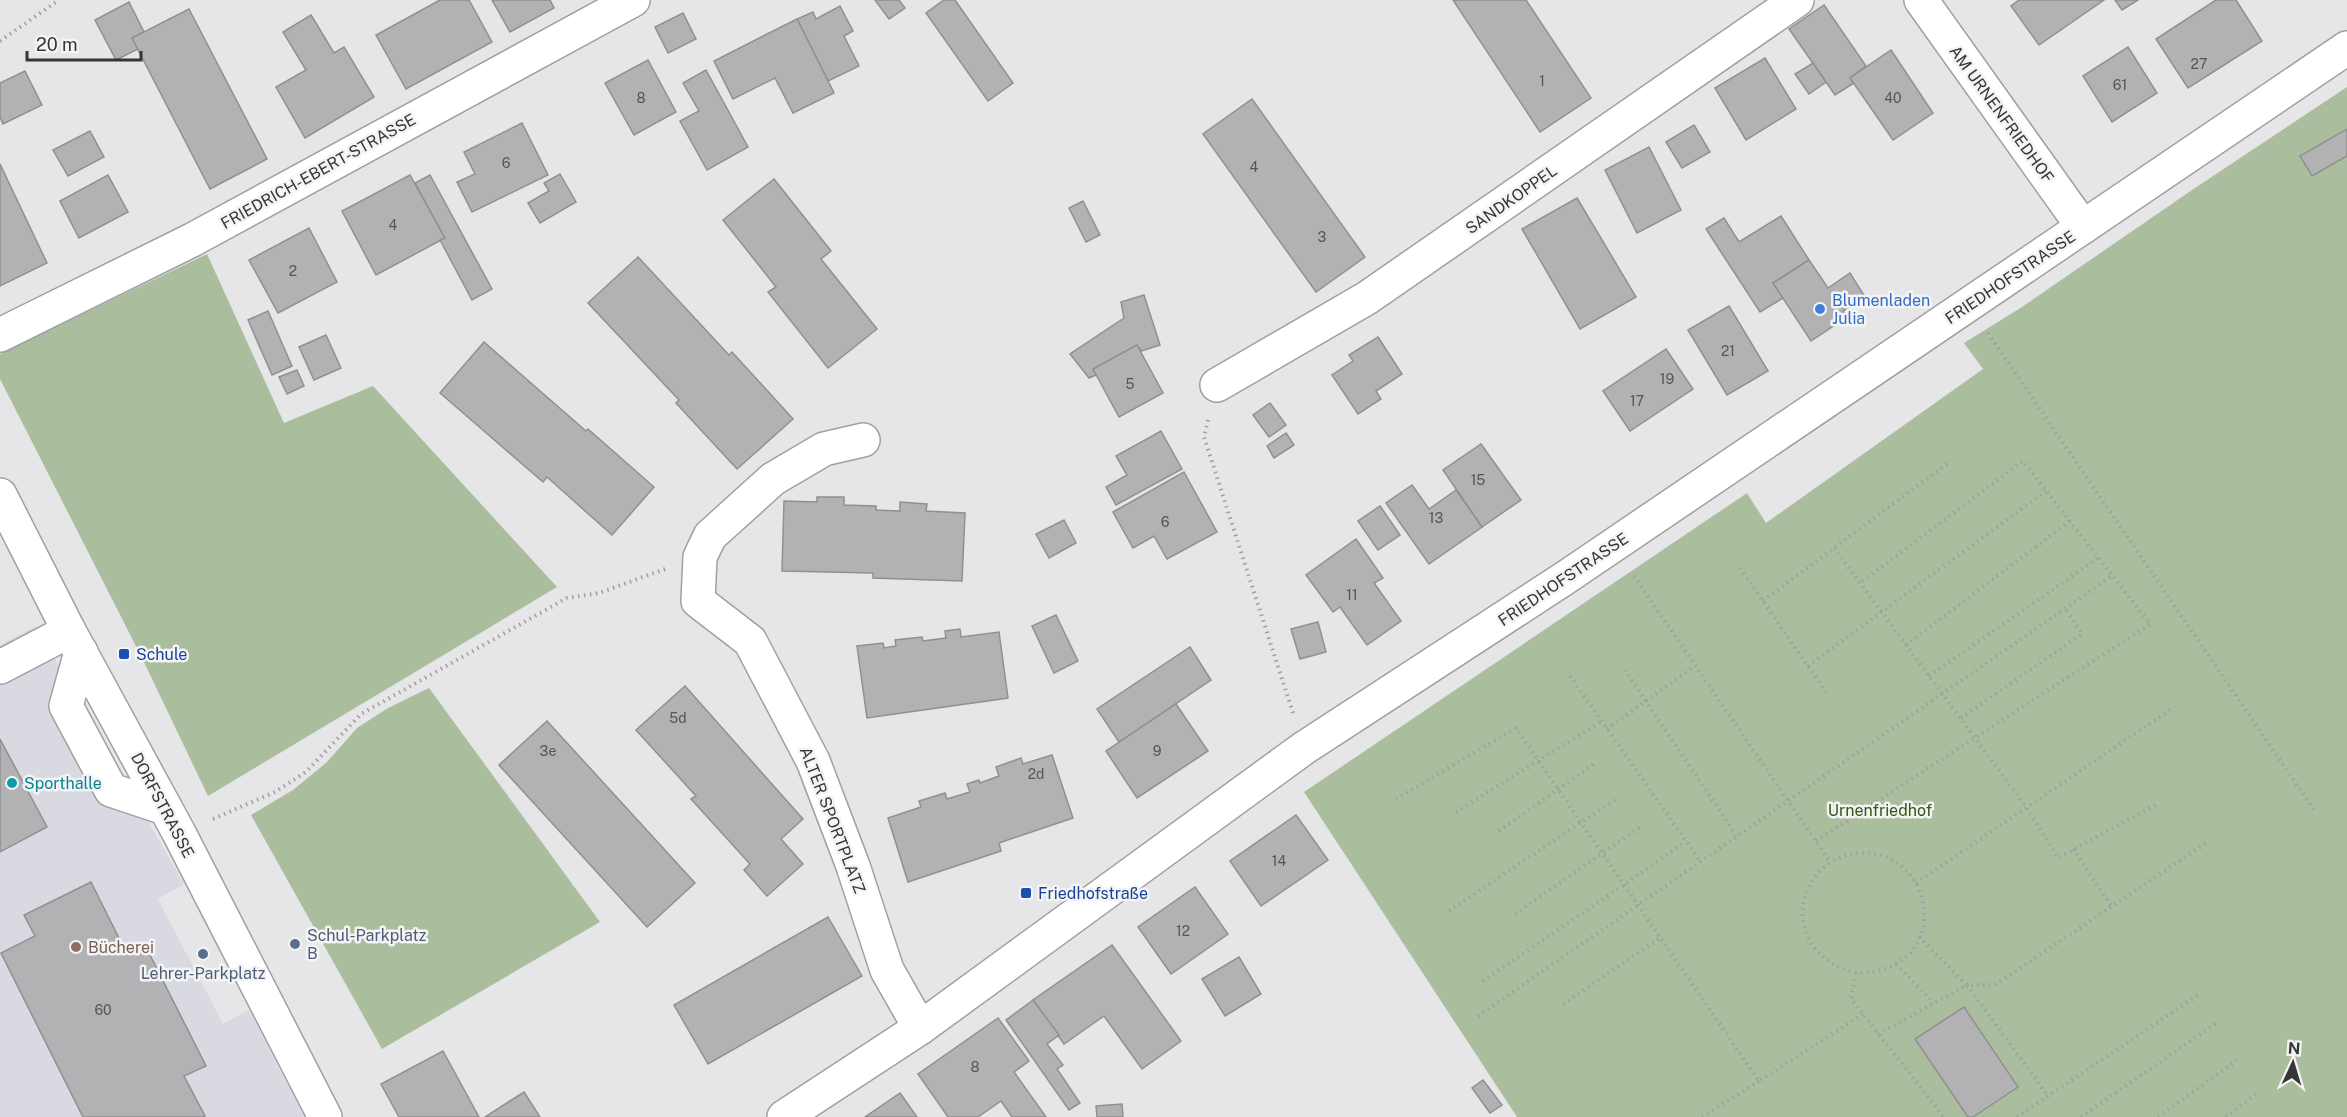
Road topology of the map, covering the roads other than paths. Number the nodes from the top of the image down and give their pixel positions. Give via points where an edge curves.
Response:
1 (633, 0) edge
2 (1797, 0) edge
3 (1921, 0) edge
4 (2347, 48) edge
5 (2083, 227) junction
6 (0, 335) edge
7 (1217, 385) road end
8 (863, 440) dead end
9 (0, 495) edge
10 (75, 642) junction
11 (0, 667) edge
12 (920, 1028) junction
13 (325, 1117) edge
14 (784, 1117) edge

1 - 6 street, FRIEDRICH-EBERT-STRASSE via 192,240
2 - 7 street, SANDKOPPEL via 1367,298
3 - 5 street, AM URNENFRIEDHOF
4 - 5 street, FRIEDHOFSTRASSE
5 - 12 street, FRIEDHOFSTRASSE via 1613,545 1304,748
8 - 12 street, ALTER SPORTPLATZ via 824,449 773,479 710,536 700,557 698,601 750,641 813,761 887,970
9 - 10 street, DORFSTRASSE
10 - 11 street
10 - 13 street, DORFSTRASSE
12 - 14 street, FRIEDHOFSTRASSE

